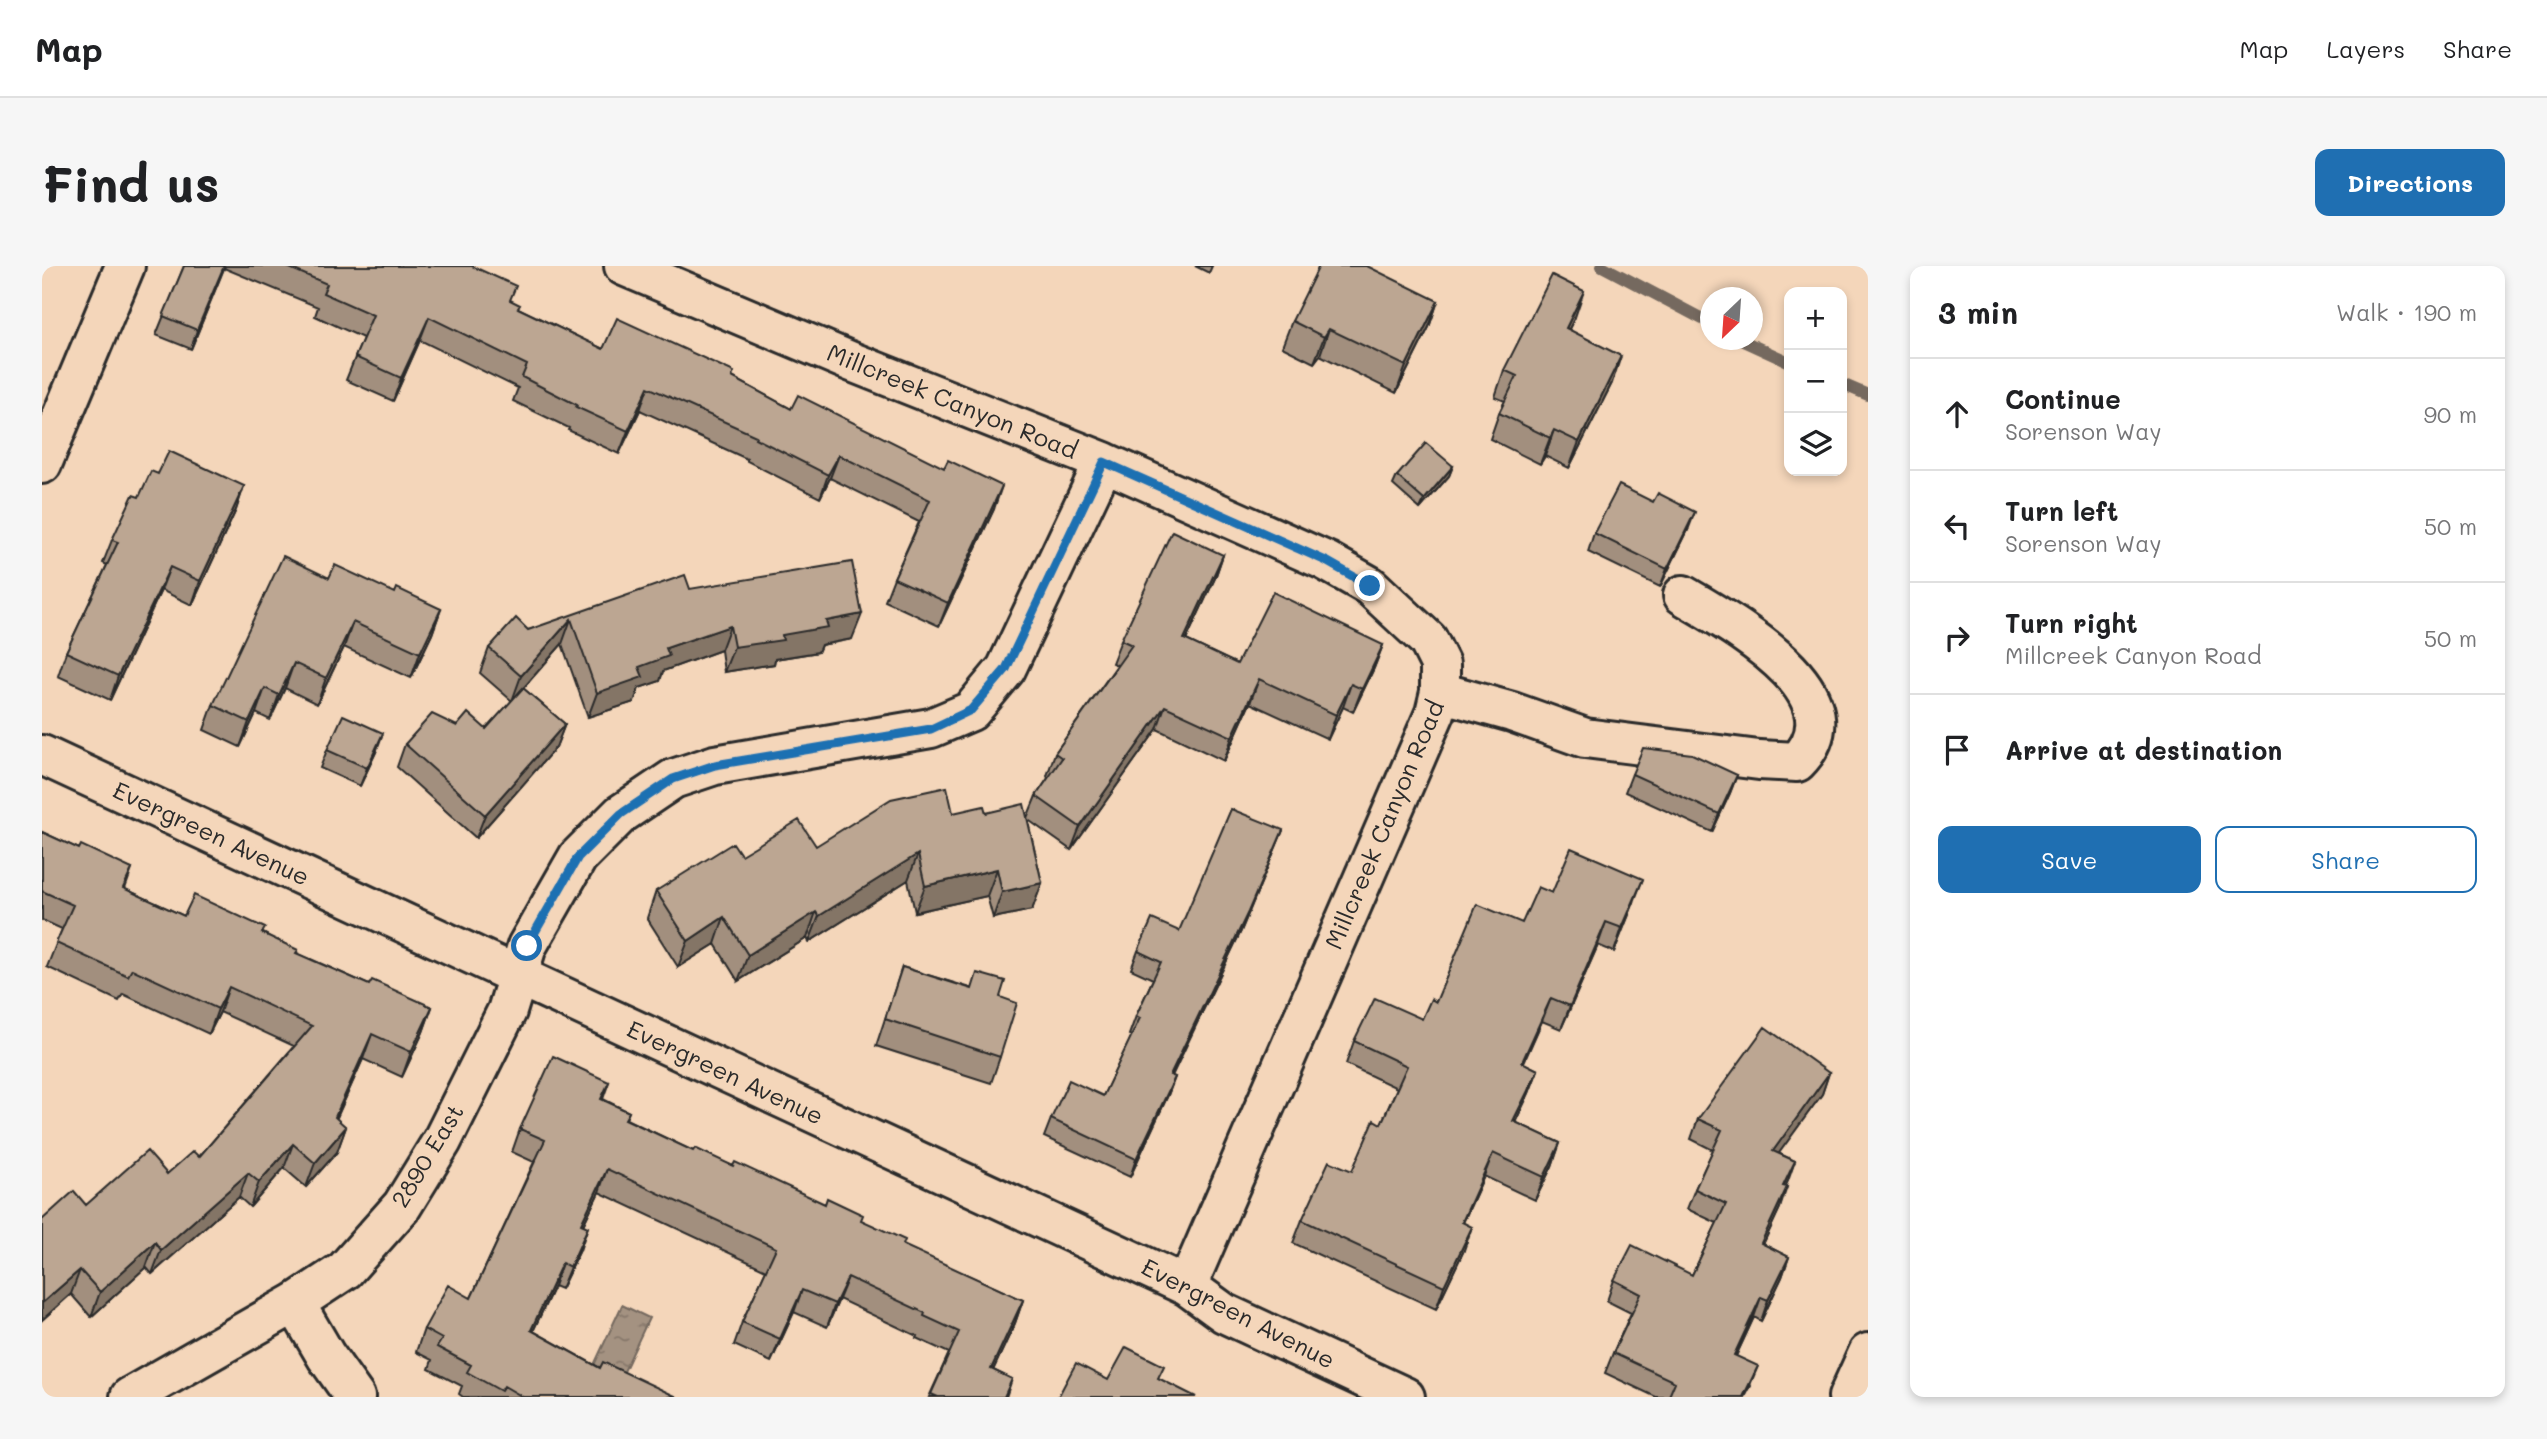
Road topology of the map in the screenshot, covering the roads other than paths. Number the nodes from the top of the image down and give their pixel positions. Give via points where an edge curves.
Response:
1 (125, 266) edge
2 (624, 266) edge
3 (1104, 462) junction
4 (42, 464) edge
5 (1683, 595) dead end
6 (1440, 692) junction
7 (42, 755) edge
8 (518, 977) junction
9 (1187, 1286) junction
10 (295, 1303) junction
11 (1868, 1353) edge
12 (130, 1397) edge
13 (355, 1397) edge
14 (1405, 1397) edge
15 (1849, 1397) edge

1 - 4 street
2 - 3 street, Millcreek Canyon Road
3 - 6 street, Millcreek Canyon Road via 1326,561 1370,586 1428,640 1440,664
3 - 8 street, 2890 East via 1006,669 971,710 931,729 715,765 673,779 621,814 578,857 527,946
5 - 6 street via 1738,628 1776,657 1801,684 1811,700 1814,729 1797,762 1586,738
6 - 9 street, Millcreek Canyon Road via 1430,725
7 - 8 street, Evergreen Avenue
8 - 9 street, Evergreen Avenue
8 - 10 street, 2890 East via 507,1012 442,1141 402,1206 345,1270
9 - 14 street, Evergreen Avenue via 1224,1313
10 - 12 street, 2890 East
10 - 13 street
11 - 15 street

